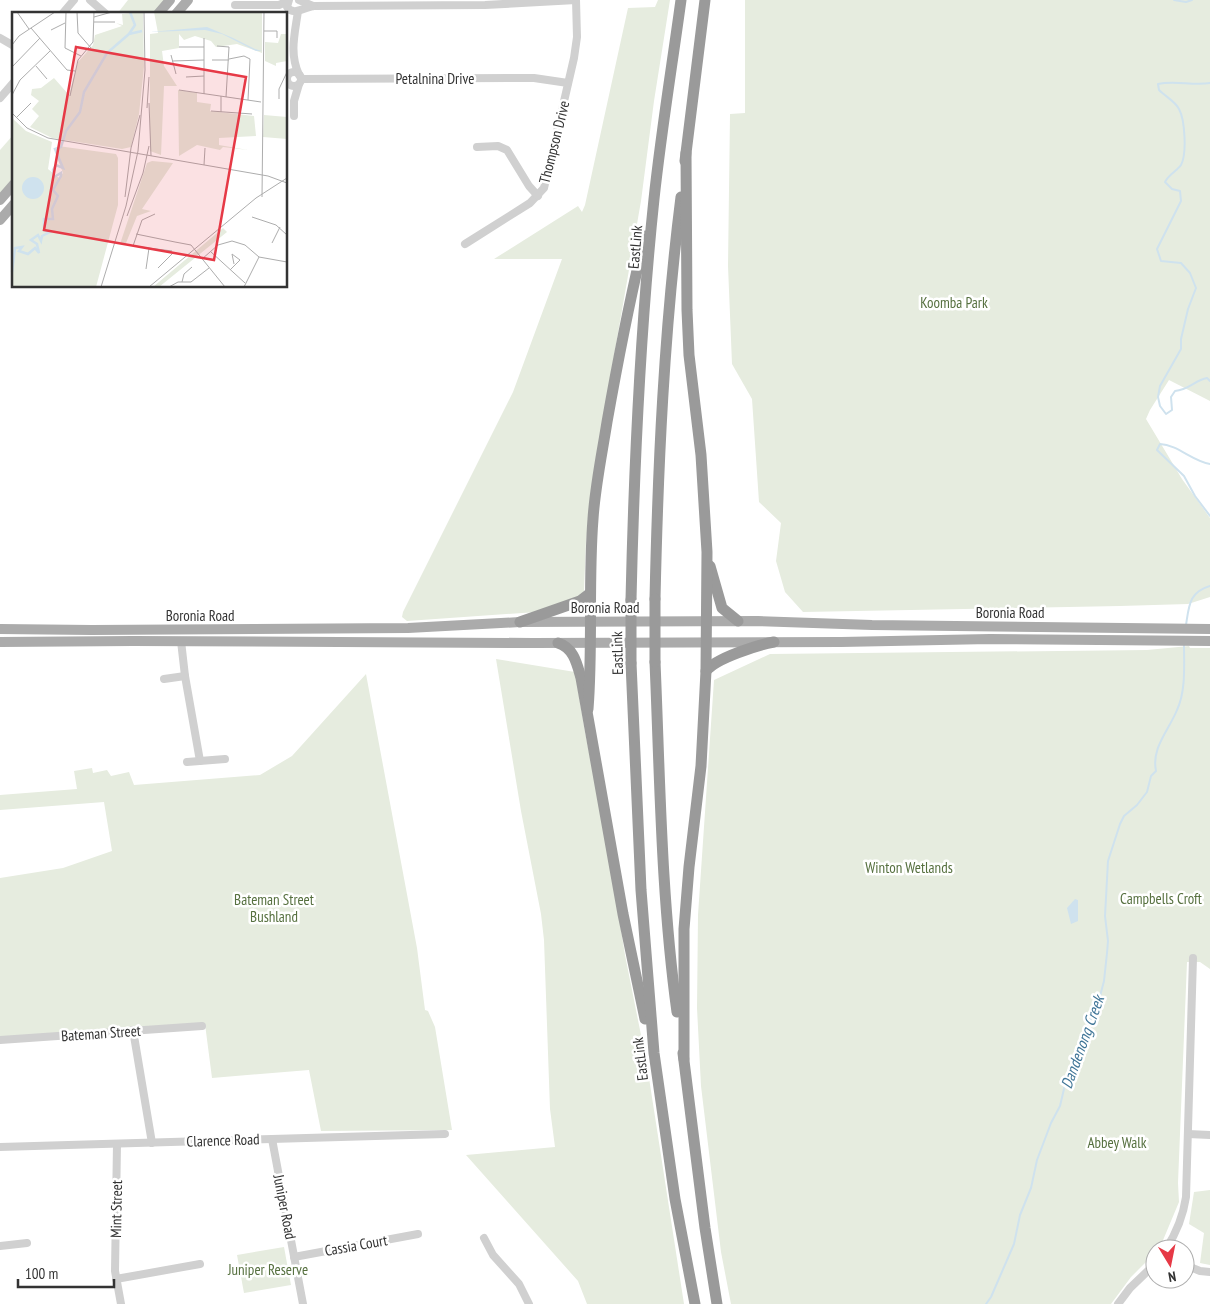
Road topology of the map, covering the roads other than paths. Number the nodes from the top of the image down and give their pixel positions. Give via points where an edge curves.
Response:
1 (74, 0) edge
2 (90, 0) edge
3 (170, 0) edge
4 (188, 0) edge
5 (299, 0) edge
6 (576, 0) edge
7 (681, 0) edge
8 (705, 0) edge
9 (461, 2) edge
10 (236, 5) dead end
11 (250, 5) junction
12 (288, 5) edge
13 (313, 6) junction
14 (298, 10) junction
15 (64, 12) edge
16 (104, 12) edge
17 (160, 12) edge
18 (178, 12) edge
19 (250, 12) edge
20 (294, 26) junction
21 (0, 38) edge
22 (12, 45) edge
23 (294, 61) junction
24 (288, 79) edge
25 (299, 79) junction
26 (568, 83) junction
27 (12, 84) edge
28 (0, 98) edge
29 (294, 101) junction
30 (294, 116) dead end
31 (478, 147) dead end
32 (686, 154) junction
33 (12, 186) edge
34 (538, 196) junction
35 (654, 198) junction
36 (0, 200) edge
37 (12, 206) edge
38 (0, 220) edge
39 (465, 244) dead end
40 (706, 552) junction
41 (590, 594) junction
42 (706, 621) junction
43 (738, 621) junction
44 (520, 622) junction
45 (590, 622) junction
46 (456, 626) junction
47 (990, 627) junction
48 (396, 628) junction
49 (0, 629) edge
50 (297, 629) junction
51 (1210, 629) edge
52 (990, 639) junction
53 (181, 641) junction
54 (1210, 641) edge
55 (0, 642) edge
56 (396, 642) junction
57 (477, 642) junction
58 (774, 642) junction
59 (304, 643) junction
60 (558, 643) junction
61 (590, 643) junction
62 (706, 643) junction
63 (706, 671) junction
64 (185, 676) junction
65 (164, 679) dead end
66 (588, 708) junction
67 (225, 759) dead end
68 (200, 761) junction
69 (188, 762) dead end
70 (1193, 958) dead end
71 (202, 1026) dead end
72 (133, 1030) junction
73 (0, 1040) edge
74 (654, 1053) junction
75 (684, 1059) junction
76 (445, 1134) dead end
77 (1188, 1134) junction
78 (1210, 1135) edge
79 (272, 1138) junction
80 (152, 1142) junction
81 (116, 1144) junction
82 (0, 1147) edge
83 (418, 1234) dead end
84 (484, 1238) dead end
85 (1172, 1239) edge
86 (27, 1243) dead end
87 (0, 1246) edge
88 (294, 1257) junction
89 (200, 1264) dead end
90 (1195, 1269) edge
91 (1210, 1272) edge
92 (1145, 1274) edge
93 (116, 1279) junction
94 (121, 1304) edge
95 (303, 1304) edge
96 (529, 1304) edge
97 (695, 1304) edge
98 (717, 1304) edge
99 (1118, 1304) edge

1 - 15 street
2 - 16 street
3 - 17 main road
4 - 18 main road
5 - 13 street
5 - 14 street
6 - 9 street
6 - 26 street, Thompson Drive via 576,44
7 - 35 highway, EastLink
8 - 32 highway
9 - 13 street
10 - 11 street
11 - 12 street
11 - 19 street
12 - 14 street via 292,12
12 - 20 street
13 - 14 street
14 - 20 street
20 - 23 street
21 - 22 street
23 - 24 street
23 - 25 street
24 - 25 street via 295,73
24 - 25 street via 295,86
24 - 29 street
25 - 26 street, Petalnina Drive via 534,78
25 - 29 street
26 - 34 street, Thompson Drive via 548,179
27 - 28 street
29 - 30 street
31 - 34 street via 498,146 507,150
32 - 40 highway via 689,355 701,455
32 - 75 highway, bridge via 663,378 655,599 663,862 671,967
33 - 36 main road
34 - 39 street, Thompson Drive
35 - 41 highway via 632,293 600,466 593,516
35 - 74 highway, EastLink, bridge via 638,393 631,600 641,890
37 - 38 main road
40 - 42 highway
40 - 43 highway via 722,608
41 - 44 highway via 580,601
41 - 45 highway
42 - 43 main road, Boronia Road
42 - 45 main road, Boronia Road
42 - 62 highway
43 - 47 main road, Boronia Road
44 - 45 main road, Boronia Road
44 - 46 main road, Boronia Road
45 - 61 highway
46 - 48 main road, Boronia Road
46 - 57 main road via 474,634
47 - 51 main road, Boronia Road
47 - 52 main road
48 - 50 main road, Boronia Road
48 - 56 main road
49 - 50 main road, Boronia Road
50 - 59 main road
52 - 54 main road, Boronia Road
52 - 58 main road, Boronia Road
53 - 55 main road, Boronia Road
53 - 59 main road, Boronia Road
53 - 64 street
56 - 57 main road, Boronia Road
56 - 59 main road, Boronia Road
57 - 60 main road, Boronia Road
58 - 62 main road, Boronia Road
58 - 63 highway via 714,662
60 - 61 main road, Boronia Road
60 - 66 highway via 574,656
61 - 62 main road, Boronia Road
61 - 66 highway
62 - 63 highway
63 - 75 highway via 701,766 684,929
64 - 65 street
64 - 68 street
66 - 74 highway via 623,914
67 - 68 street
68 - 69 street
70 - 77 street
71 - 72 street, Bateman Street
72 - 73 street, Bateman Street
72 - 80 street
74 - 97 highway, EastLink via 675,1199
75 - 98 highway
76 - 79 street, Clarence Road
77 - 78 street
77 - 85 street via 1184,1214
79 - 80 street, Clarence Road
79 - 88 street, Juniper Road
80 - 81 street, Clarence Road
81 - 82 street, Clarence Road
81 - 93 street, Mint Street
83 - 88 street, Cassia Court
84 - 96 street via 493,1255 520,1284
86 - 87 street
88 - 95 street, Juniper Road
89 - 93 street
90 - 91 street
92 - 99 street
93 - 94 street, Mint Street

